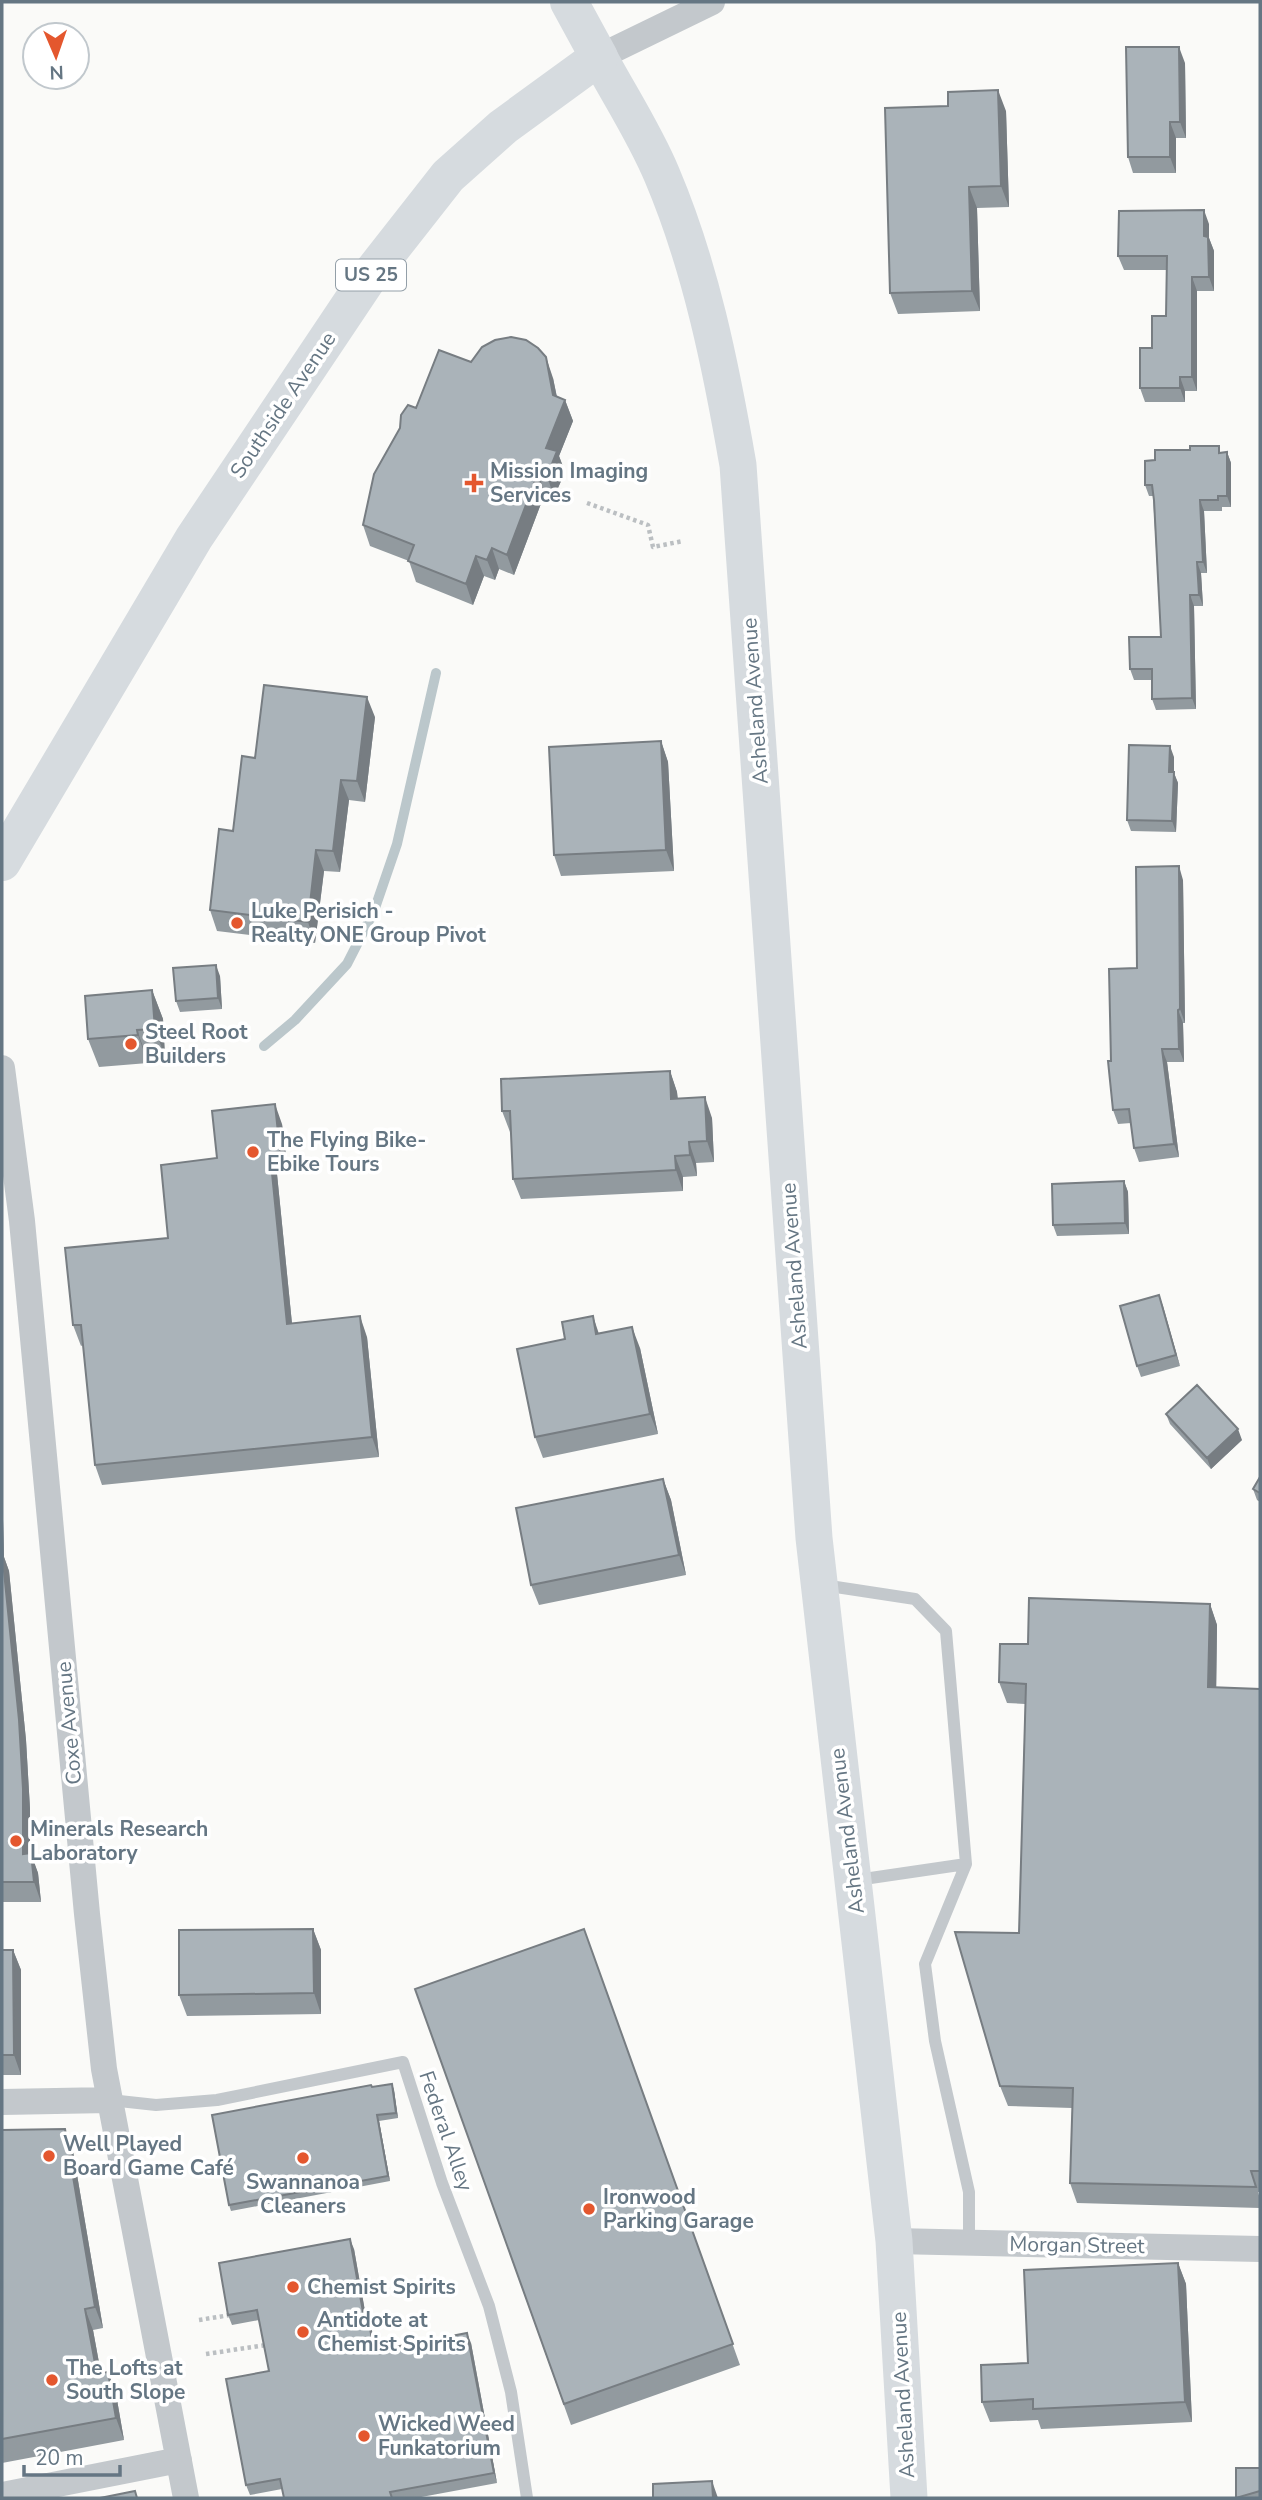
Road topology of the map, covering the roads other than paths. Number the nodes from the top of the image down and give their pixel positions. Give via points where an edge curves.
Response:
1 (569, 2) edge
2 (712, 2) edge
3 (599, 57) junction
4 (2, 862) edge
5 (2, 1068) edge
6 (22, 1221) junction
7 (2, 1242) edge
8 (819, 1585) junction
9 (966, 1864) junction
10 (853, 1880) junction
11 (109, 2100) junction
12 (2, 2102) edge
13 (894, 2241) junction
14 (969, 2242) junction
15 (1260, 2249) edge
16 (179, 2460) junction
17 (2, 2495) edge
18 (187, 2498) edge
19 (527, 2498) edge
20 (908, 2498) edge

1 - 3 main road
2 - 3 street
3 - 4 main road, Southside Avenue / US 25 via 503,127 448,176 368,278 194,538
3 - 8 main road, Asheland Avenue via 662,174 680,226 722,373 738,464
5 - 6 street, Coxe Avenue
6 - 7 street
6 - 11 street, Coxe Avenue via 87,1914
8 - 9 lane via 915,1599 946,1631
8 - 10 main road, Asheland Avenue
9 - 10 lane
9 - 14 lane via 925,1964 935,2041 969,2192
10 - 13 main road, Asheland Avenue
11 - 12 street
11 - 16 street, Coxe Avenue
11 - 19 lane, Federal Alley via 156,2105 217,2100 403,2062 489,2306 511,2392
13 - 14 street, Morgan Street
13 - 20 main road, Asheland Avenue
14 - 15 street, Morgan Street
16 - 17 street
16 - 18 street, Coxe Avenue

